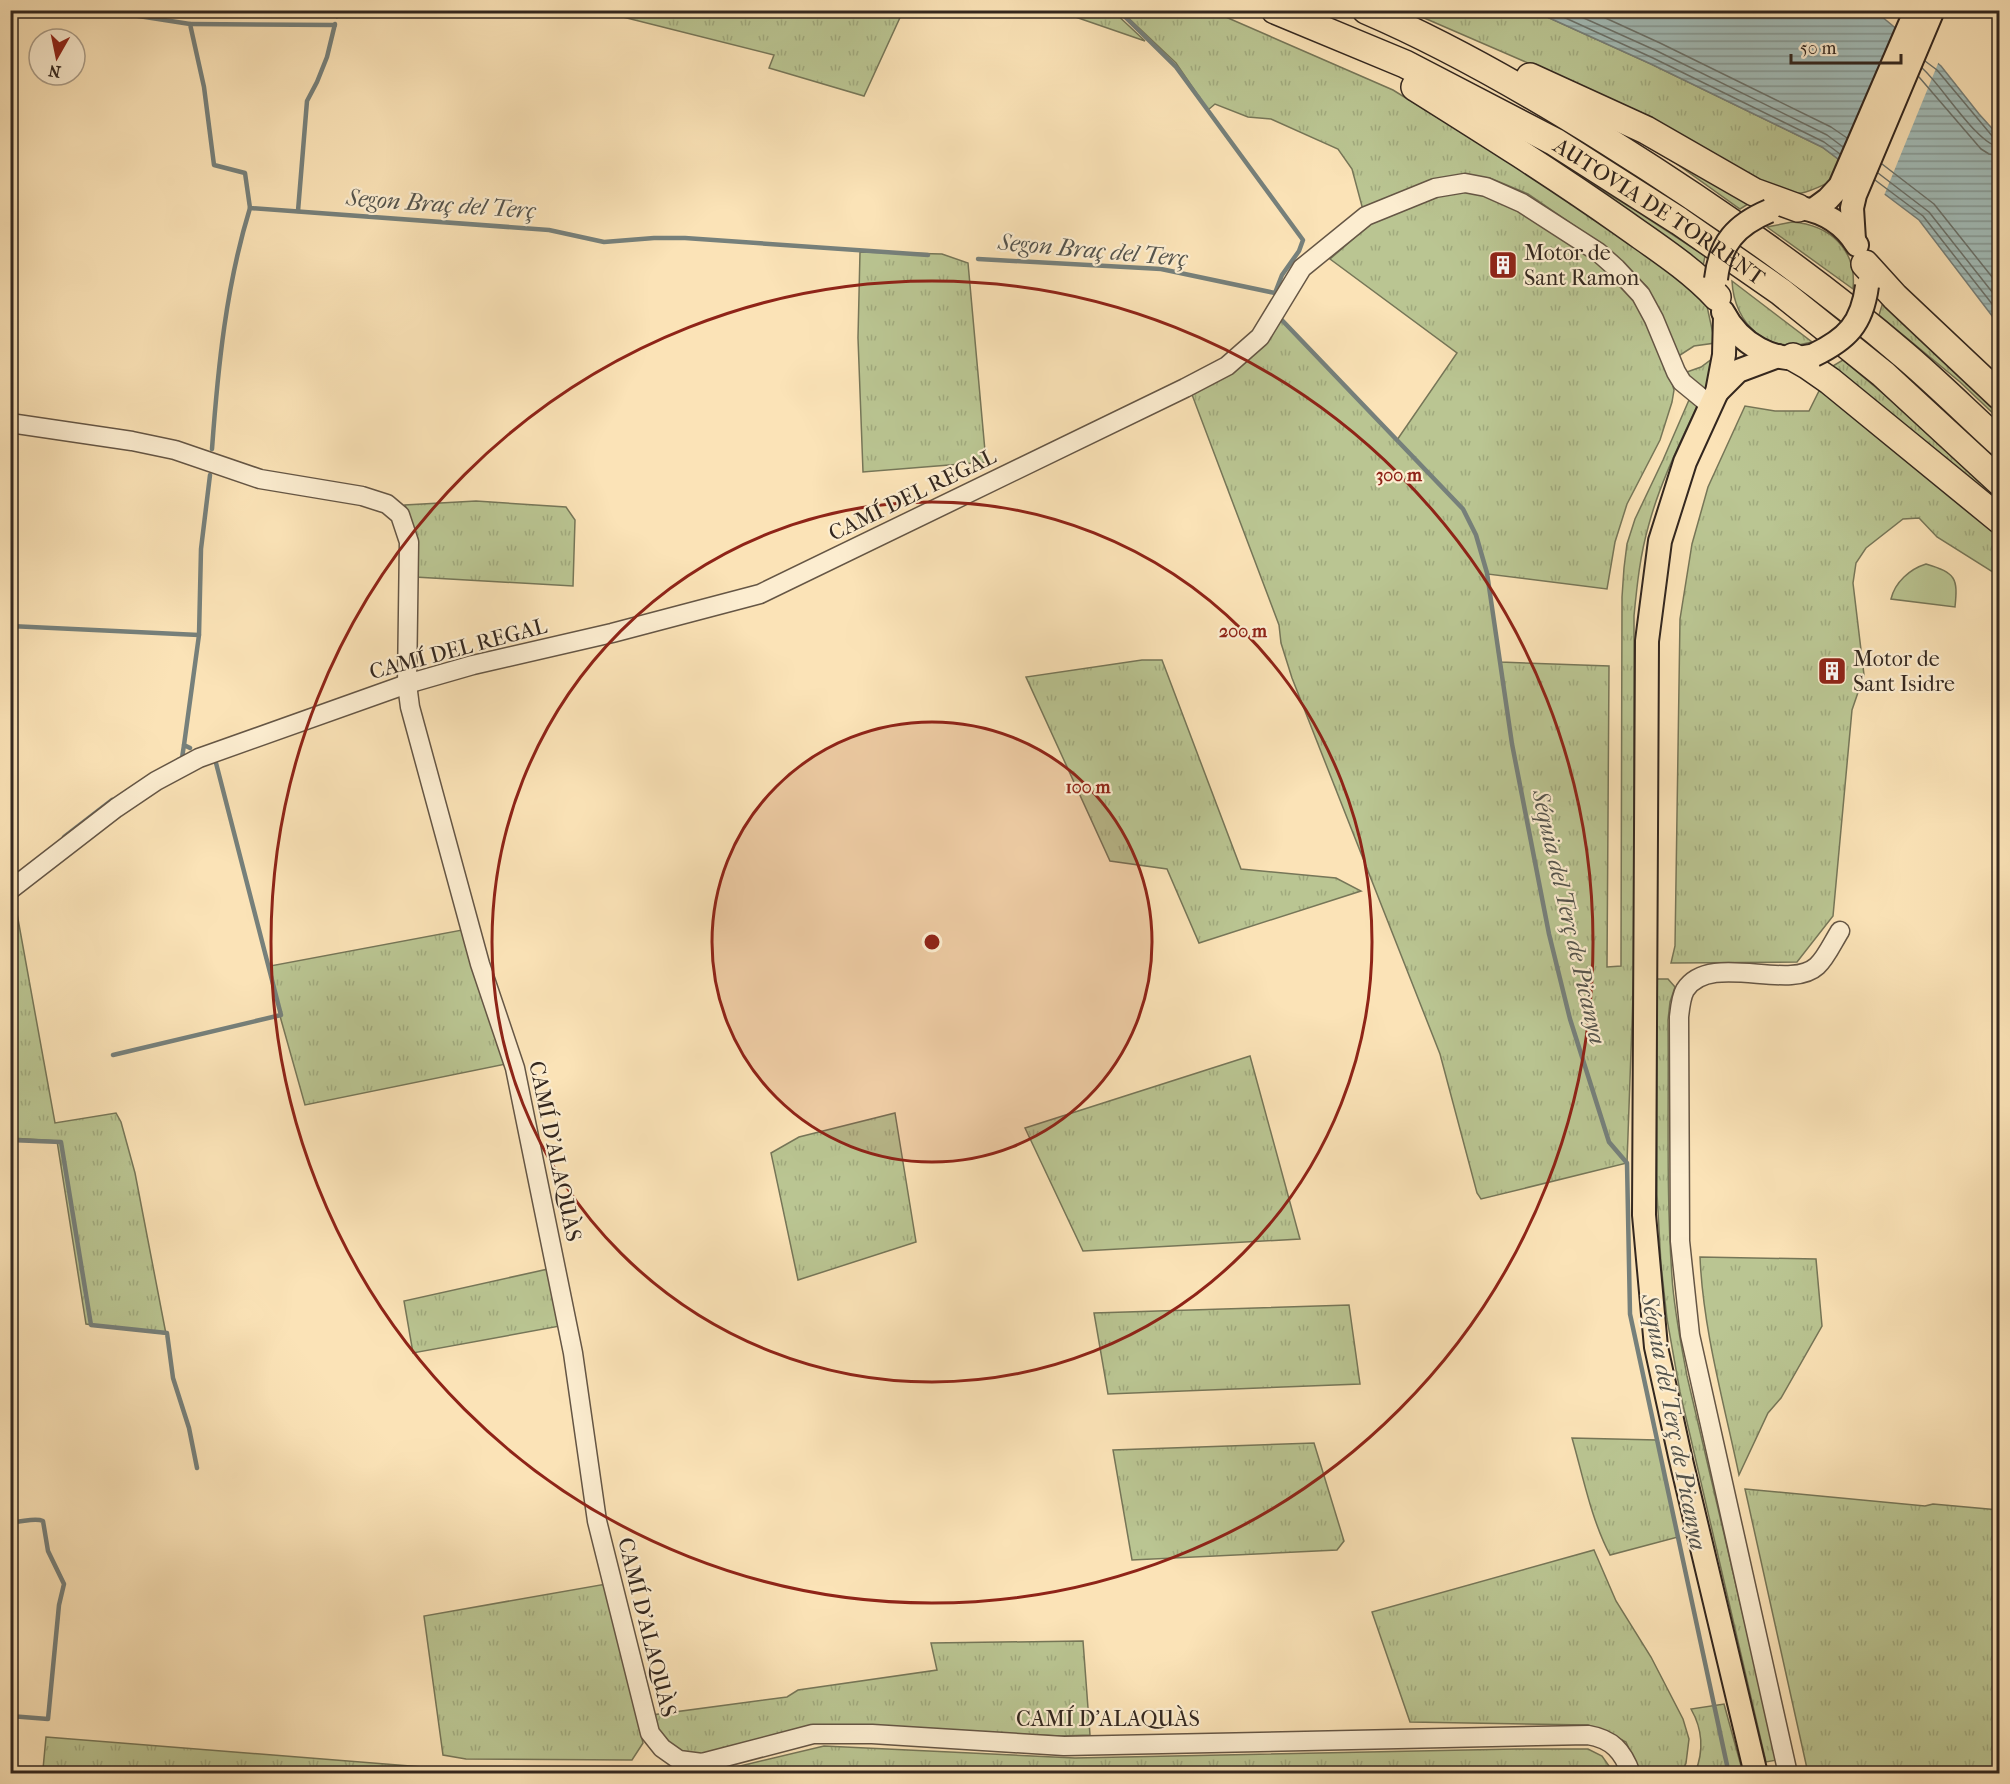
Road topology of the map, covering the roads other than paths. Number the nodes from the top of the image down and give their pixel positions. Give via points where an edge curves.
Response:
1 (1275, 10) edge
2 (1366, 10) edge
3 (1916, 10) edge
4 (1933, 10) edge
5 (1400, 25) junction
6 (1322, 30) junction
7 (1847, 191) junction
8 (1805, 209) junction
9 (1862, 263) junction
10 (1719, 298) junction
11 (1795, 356) junction
12 (2000, 396) edge
13 (1714, 398) junction
14 (10, 423) edge
15 (2000, 443) edge
16 (2000, 482) edge
17 (2000, 520) edge
18 (407, 684) junction
19 (10, 890) edge
20 (1840, 932) dead end
21 (1631, 1773) edge
22 (1756, 1773) edge
23 (1788, 1773) edge

1 - 6 highway, AUTOVIA DE TORRENT
2 - 5 highway, AUTOVIA DE TORRENT
3 - 7 main road
4 - 7 main road
5 - 8 highway via 1440,36 1608,112 1754,192
5 - 15 highway, AUTOVIA DE TORRENT via 1567,116 1692,195 1903,353
6 - 10 highway via 1556,176 1654,245
6 - 16 highway, AUTOVIA DE TORRENT via 1405,64 1555,142 1679,221 1780,292 1883,374
7 - 8 main road
7 - 9 main road
8 - 9 main road via 1842,226
8 - 10 main road, bridge via 1768,211 1748,221 1732,236 1722,253
9 - 11 main road, bridge via 1866,299 1856,324 1837,343
9 - 12 highway
10 - 11 main road via 1731,327 1747,342 1757,349
10 - 13 main road via 1725,355
11 - 13 main road via 1738,371
11 - 17 highway
13 - 18 street, CAMÍ DEL REGAL via 1682,382 1641,295 1598,252 1522,203 1486,187 1465,183 1435,188 1366,216 1302,268 1260,337 1227,366 760,594
13 - 22 main road via 1685,462 1660,541 1647,641 1644,1215 1656,1347
14 - 18 street, CAMÍ D'ALAQUÀS via 175,450 260,479 362,496 387,504 400,515 409,542
18 - 19 street, CAMÍ DEL REGAL via 199,758 116,808
18 - 21 street, CAMÍ D'ALAQUÀS via 480,964 515,1068 573,1353 597,1521 650,1733 662,1748 679,1760 702,1763 813,1734 1064,1746 1588,1735 1612,1743 1622,1753
20 - 23 street via 1816,967 1799,975 1708,972 1690,982 1683,992 1679,1017 1680,1241 1690,1335

